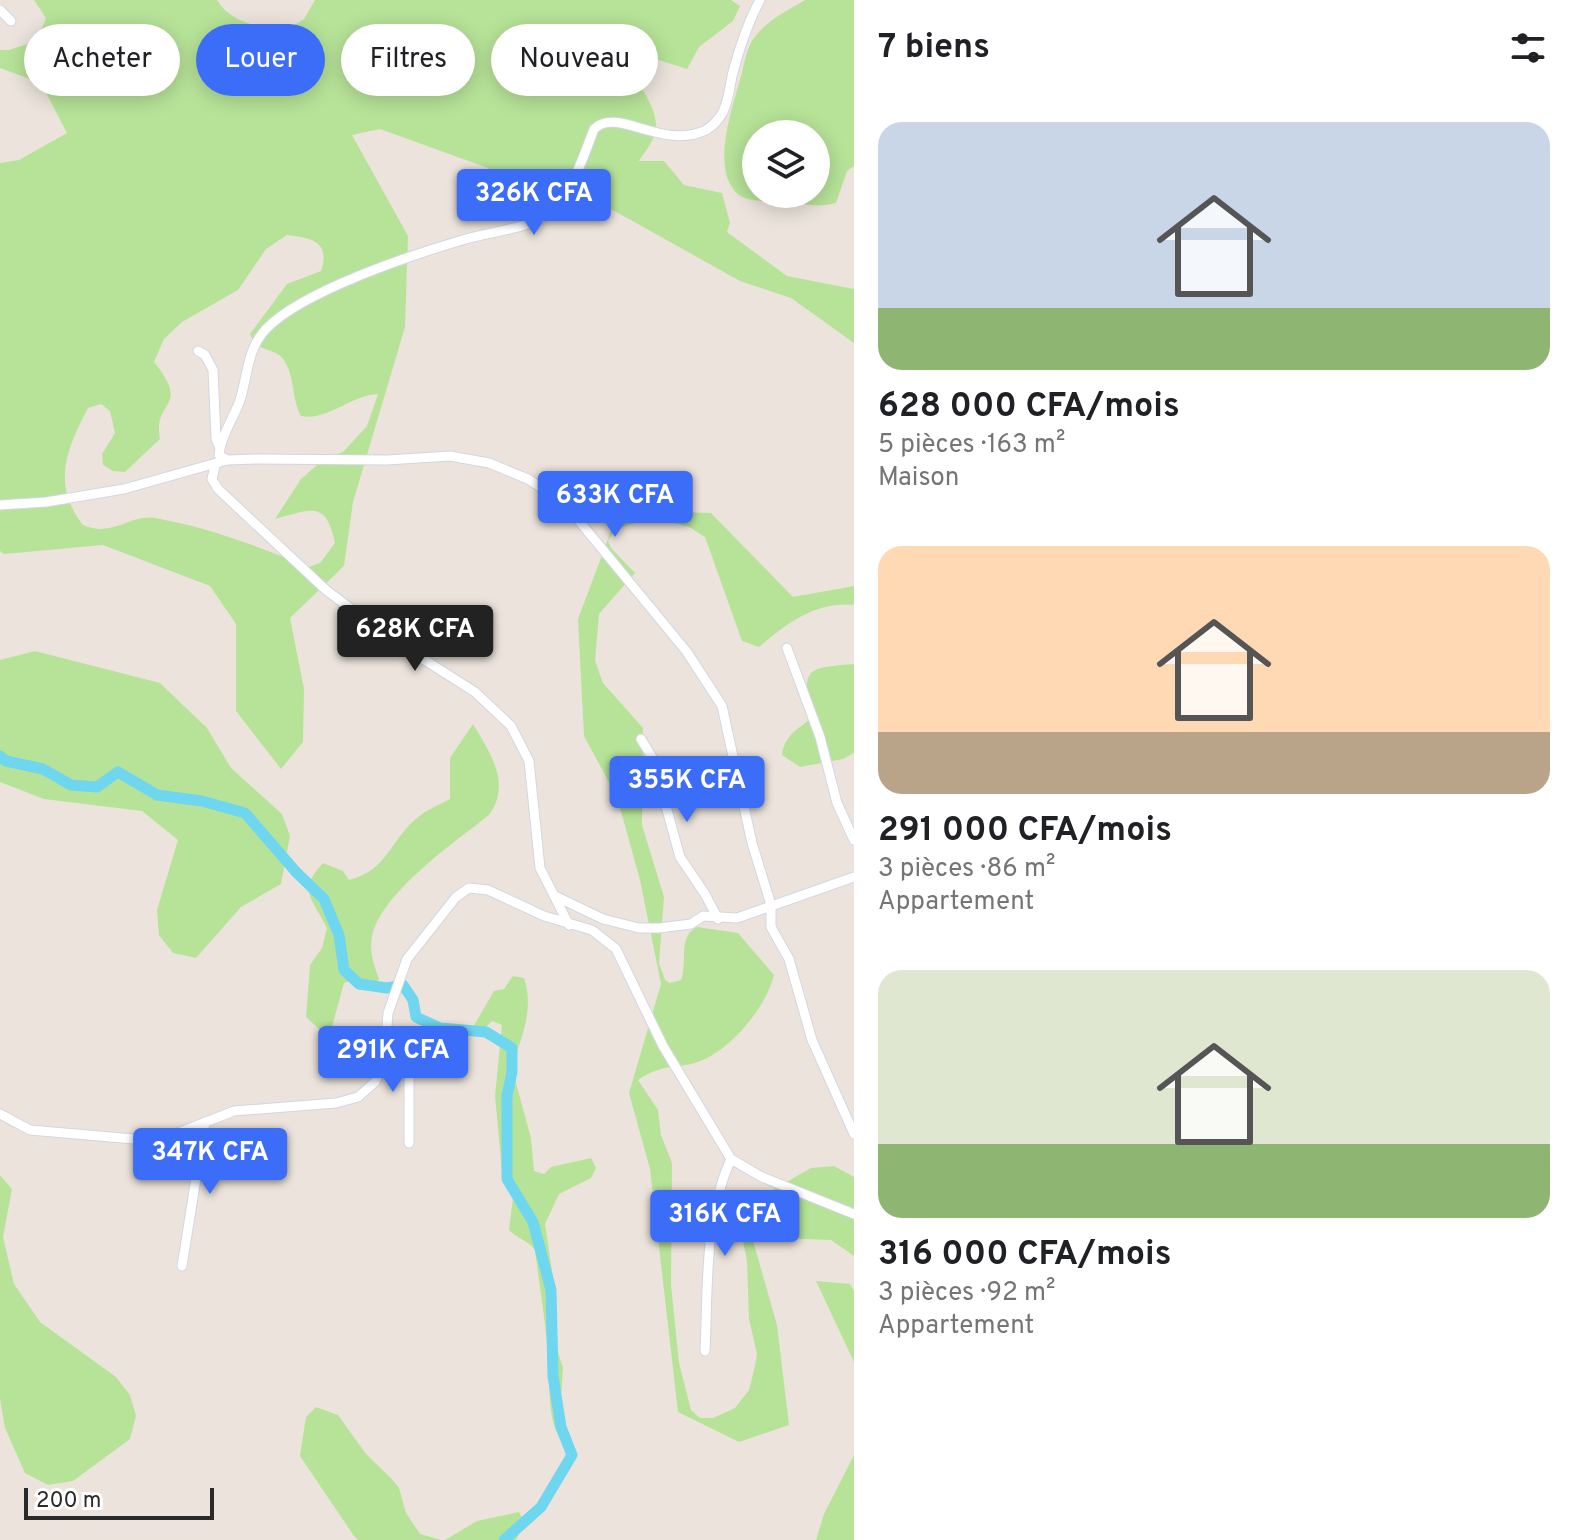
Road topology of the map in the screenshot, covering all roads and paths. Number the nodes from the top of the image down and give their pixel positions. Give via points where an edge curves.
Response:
1 (760, 0) edge
2 (0, 10) edge
3 (11, 21) dead end
4 (198, 351) dead end
5 (220, 448) junction
6 (227, 460) junction
7 (215, 466) junction
8 (0, 505) edge
9 (787, 648) dead end
10 (641, 739) dead end
11 (854, 840) edge
12 (854, 877) edge
13 (555, 896) junction
14 (771, 905) junction
15 (718, 919) junction
16 (569, 925) junction
17 (387, 1037) junction
18 (0, 1114) edge
19 (205, 1122) junction
20 (854, 1134) edge
21 (409, 1143) dead end
22 (731, 1159) junction
23 (854, 1214) edge
24 (182, 1266) dead end
25 (705, 1351) dead end

1 - 5 street via 723,112 711,126 669,136 622,121 604,121 594,129 561,202 551,212 396,263 281,318 265,330 251,354
2 - 3 street
4 - 5 street via 213,370
5 - 6 street via 219,455
6 - 7 street
6 - 14 street via 450,456 509,471 563,503 687,652 722,706
7 - 8 street via 124,489
7 - 13 street via 212,479 218,489 298,566 390,638 485,700 511,726 529,761 540,868
9 - 11 street
10 - 15 street via 653,759 680,857
12 - 14 street
13 - 15 street via 603,919 639,928 691,924 703,916
13 - 16 street
14 - 15 street
14 - 20 street via 771,927 789,959 809,1032
16 - 17 street via 488,890 463,890 407,959 388,1013
16 - 22 street via 592,930 616,949 663,1046
17 - 19 street via 380,1073 358,1097 234,1111
17 - 21 street via 409,1055
18 - 19 street via 30,1130 116,1139 163,1137
19 - 24 street
22 - 23 street
22 - 25 street via 712,1230

